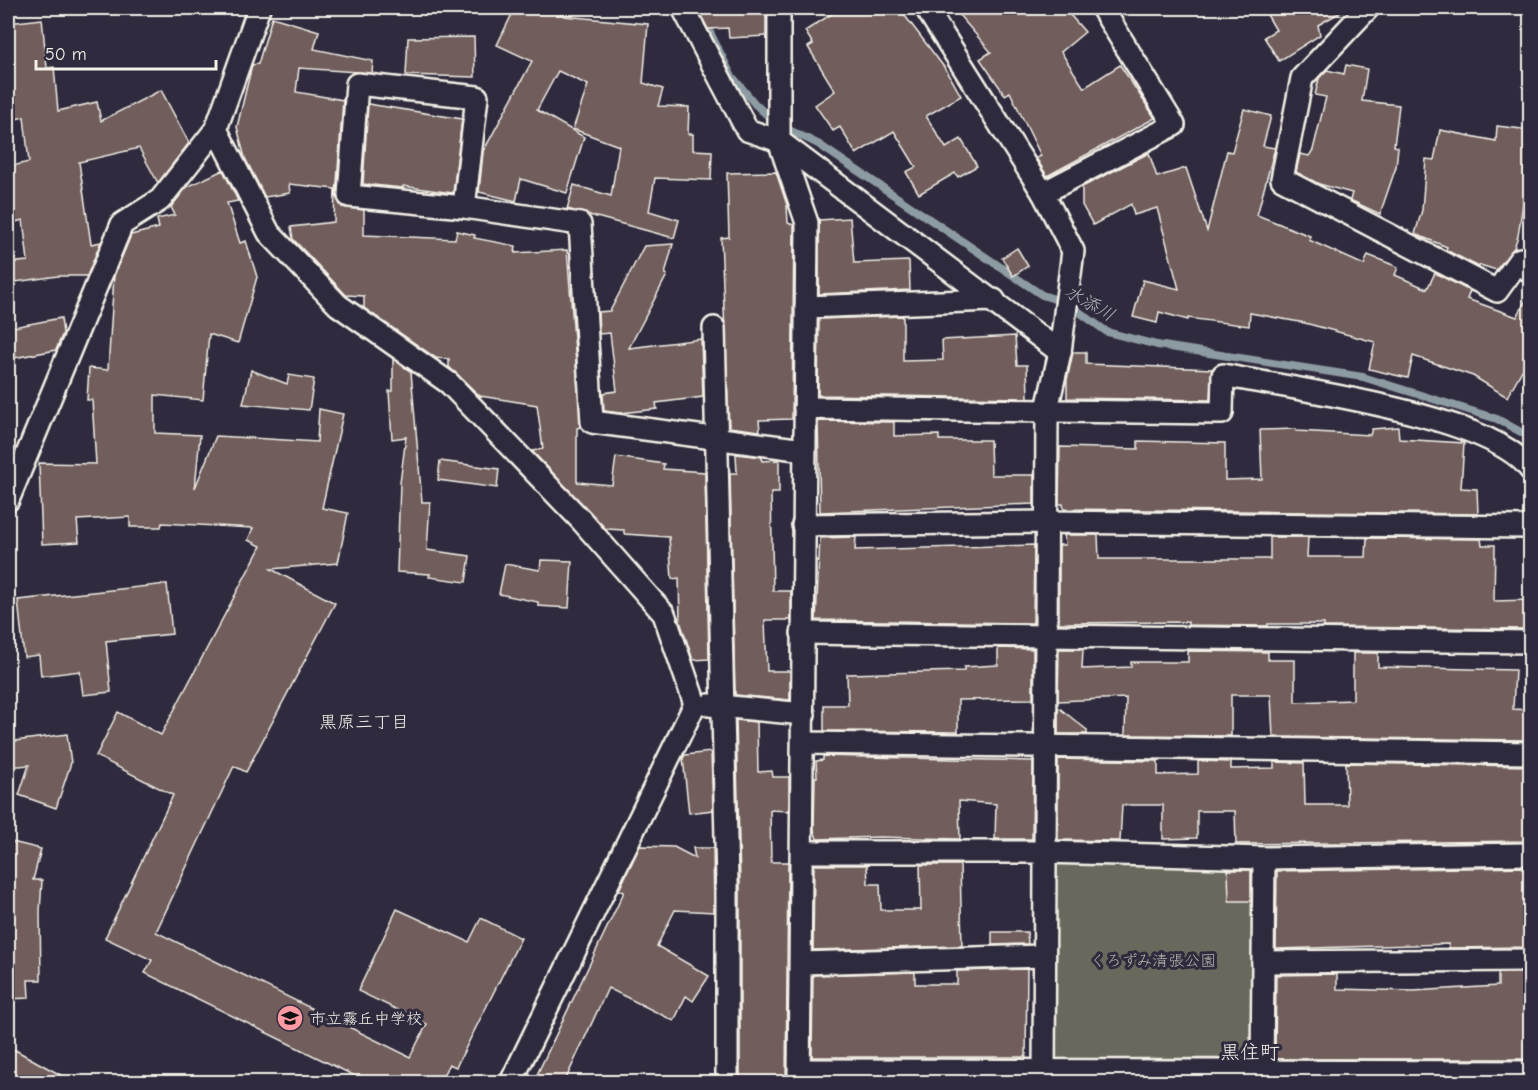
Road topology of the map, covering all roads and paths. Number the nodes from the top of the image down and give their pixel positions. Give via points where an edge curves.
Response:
1 (259, 8) edge
2 (683, 8) edge
3 (779, 8) edge
4 (926, 8) edge
5 (1102, 8) edge
6 (1368, 8) edge
7 (216, 129) junction
8 (779, 141) junction
9 (1043, 193) junction
10 (464, 207) junction
11 (1530, 272) edge
12 (994, 300) junction
13 (806, 307) junction
14 (714, 328) dead end
15 (1060, 352) junction
16 (805, 408) junction
17 (1047, 409) junction
18 (718, 438) junction
19 (804, 450) junction
20 (1530, 469) edge
21 (8, 500) edge
22 (1045, 522) junction
23 (803, 525) junction
24 (1530, 527) edge
25 (802, 633) junction
26 (1044, 636) junction
27 (1530, 642) edge
28 (695, 704) junction
29 (721, 706) junction
30 (804, 714) junction
31 (803, 743) junction
32 (1044, 746) junction
33 (1530, 753) edge
34 (802, 852) junction
35 (1044, 852) junction
36 (1530, 854) edge
37 (1264, 858) junction
38 (1044, 957) junction
39 (1530, 960) edge
40 (1263, 962) junction
41 (801, 963) junction
42 (1262, 1072) junction
43 (1530, 1072) edge
44 (800, 1076) edge
45 (1044, 1077) edge
46 (511, 1083) edge
47 (727, 1083) edge

1 - 7 street
2 - 8 street via 747,130
3 - 8 street
4 - 9 street
5 - 9 street via 1174,125
6 - 11 street via 1302,78 1282,179 1497,291 1520,259
7 - 21 street via 160,200 122,224
7 - 28 street via 269,233 338,305 449,383 581,520 664,614
8 - 12 street
8 - 13 street via 807,223
9 - 15 street via 1072,251
10 - 10 street via 477,97 357,84 349,196
10 - 18 street via 580,225 592,422
12 - 13 street
12 - 15 street
13 - 16 street
14 - 18 street
15 - 17 street
16 - 17 street
16 - 19 street
17 - 20 street via 1222,413 1223,375 1439,418 1488,438 1526,462
17 - 22 street
18 - 19 street
18 - 29 street
19 - 23 street
22 - 23 street
22 - 24 street
22 - 26 street
23 - 25 street
25 - 26 street
25 - 30 street
26 - 27 street
26 - 32 street
28 - 29 street
28 - 46 street
29 - 30 street
29 - 47 street via 727,882
30 - 31 street
31 - 32 street
31 - 34 street
32 - 33 street
32 - 35 street
34 - 35 street
34 - 41 street
35 - 37 street
35 - 38 street
36 - 37 street
37 - 40 street
38 - 41 street
38 - 45 street
39 - 40 street
40 - 42 street
41 - 44 street
42 - 43 street
42 - 45 street
44 - 45 street

